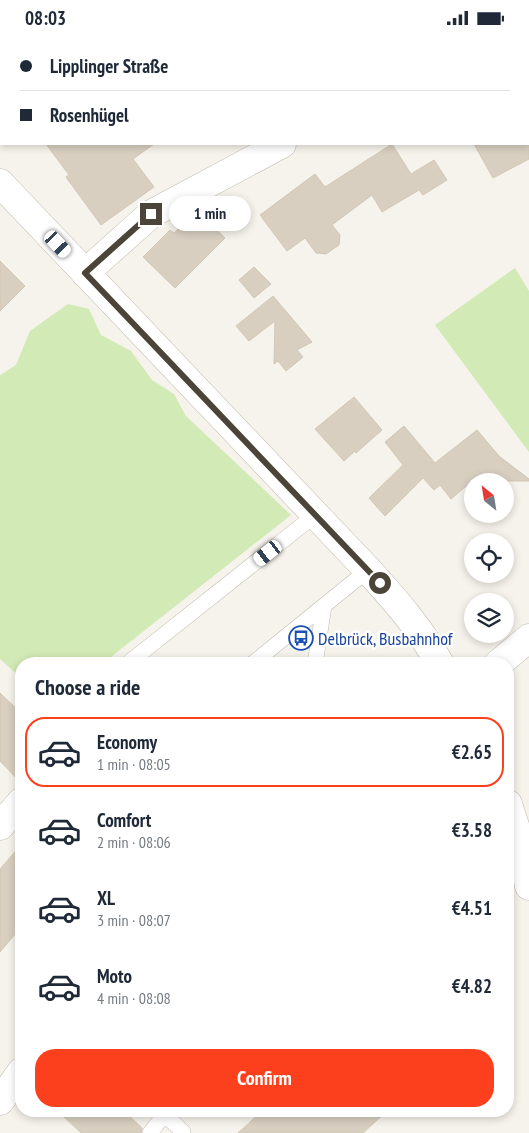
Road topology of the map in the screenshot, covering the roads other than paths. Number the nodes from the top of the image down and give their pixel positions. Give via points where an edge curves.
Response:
1 (280, 145) edge
2 (0, 183) edge
3 (85, 273) junction
4 (315, 515) junction
5 (368, 569) junction
6 (324, 606) junction
7 (529, 638) edge
8 (136, 657) edge
9 (261, 657) edge
10 (316, 657) edge
11 (436, 657) edge
12 (506, 657) edge
13 (15, 810) edge
14 (514, 824) edge
15 (0, 826) edge
16 (529, 886) edge
17 (15, 1080) edge
18 (0, 1101) edge
19 (160, 1117) edge
20 (167, 1117) edge
21 (183, 1131) dead end
22 (150, 1133) edge

1 - 3 street via 151,214
2 - 3 street
3 - 4 street
4 - 5 street
4 - 8 lane
5 - 6 lane
5 - 11 street via 404,611
6 - 9 lane
6 - 10 lane
7 - 12 street
13 - 15 street
14 - 16 street
17 - 18 street
19 - 22 lane
20 - 21 lane

